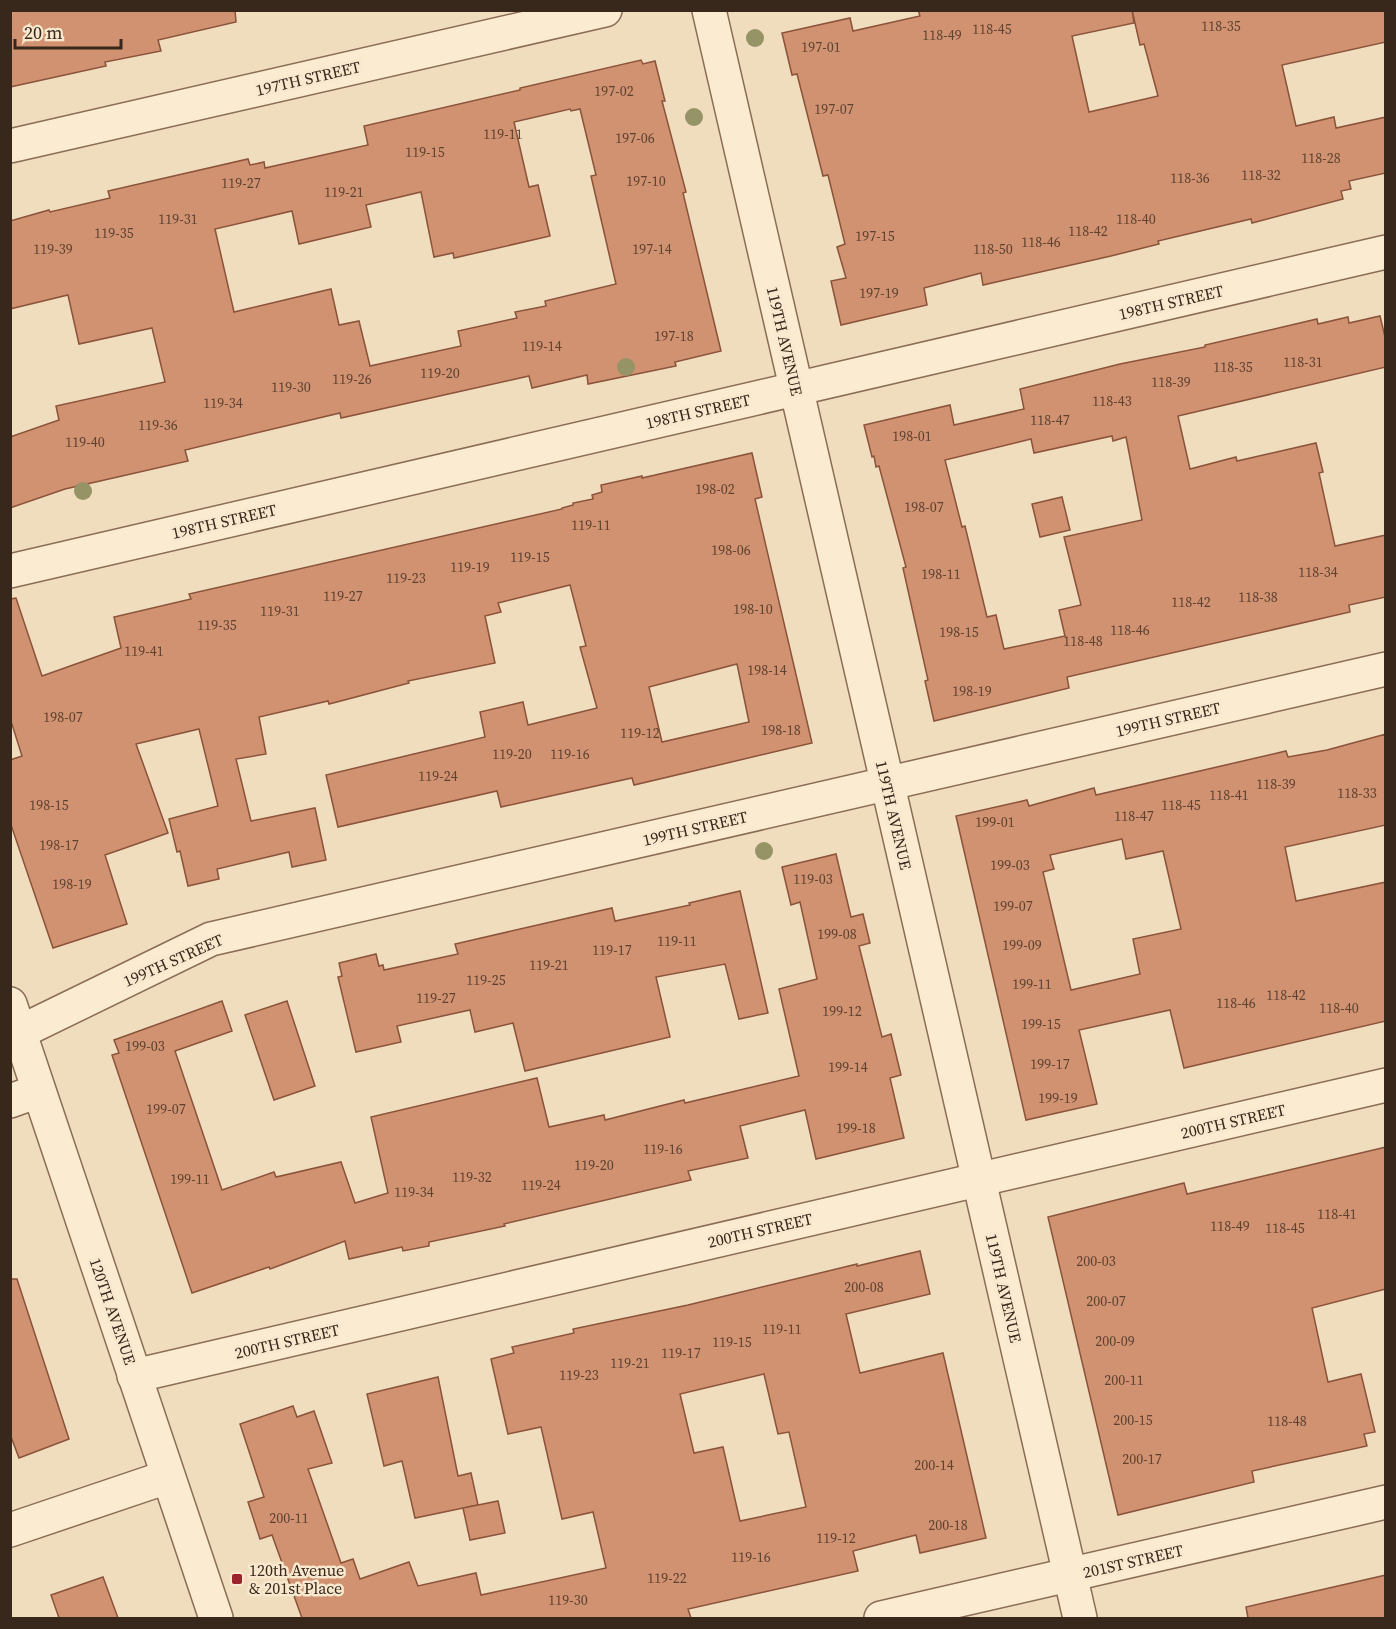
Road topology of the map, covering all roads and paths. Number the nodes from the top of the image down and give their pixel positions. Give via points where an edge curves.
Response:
1 (604, 10) edge
2 (709, 10) edge
3 (10, 146) edge
4 (1386, 252) edge
5 (796, 388) junction
6 (10, 571) edge
7 (1386, 669) edge
8 (887, 784) junction
9 (15, 1018) edge
10 (1386, 1086) edge
11 (24, 1096) edge
12 (978, 1180) junction
13 (134, 1376) junction
14 (167, 1477) junction
15 (1386, 1502) edge
16 (10, 1530) edge
17 (1070, 1575) junction
18 (216, 1618) edge
19 (881, 1618) edge
20 (1080, 1618) edge

1 - 3 street, 197TH STREET
2 - 5 street, 119TH AVENUE
4 - 5 street, 198TH STREET
5 - 6 street, 198TH STREET
5 - 8 street, 119TH AVENUE
7 - 8 street, 199TH STREET
8 - 9 street, 199TH STREET via 211,939
8 - 12 street, 119TH AVENUE
9 - 11 street, 120TH AVENUE
10 - 12 street, 200TH STREET
11 - 13 street, 120TH AVENUE
12 - 13 street, 200TH STREET
12 - 17 street, 119TH AVENUE
13 - 14 street, 120TH AVENUE
14 - 16 street
14 - 18 street, 120TH AVENUE
15 - 17 street, 201ST STREET
17 - 19 street, 201ST STREET
17 - 20 street, 119TH AVENUE

